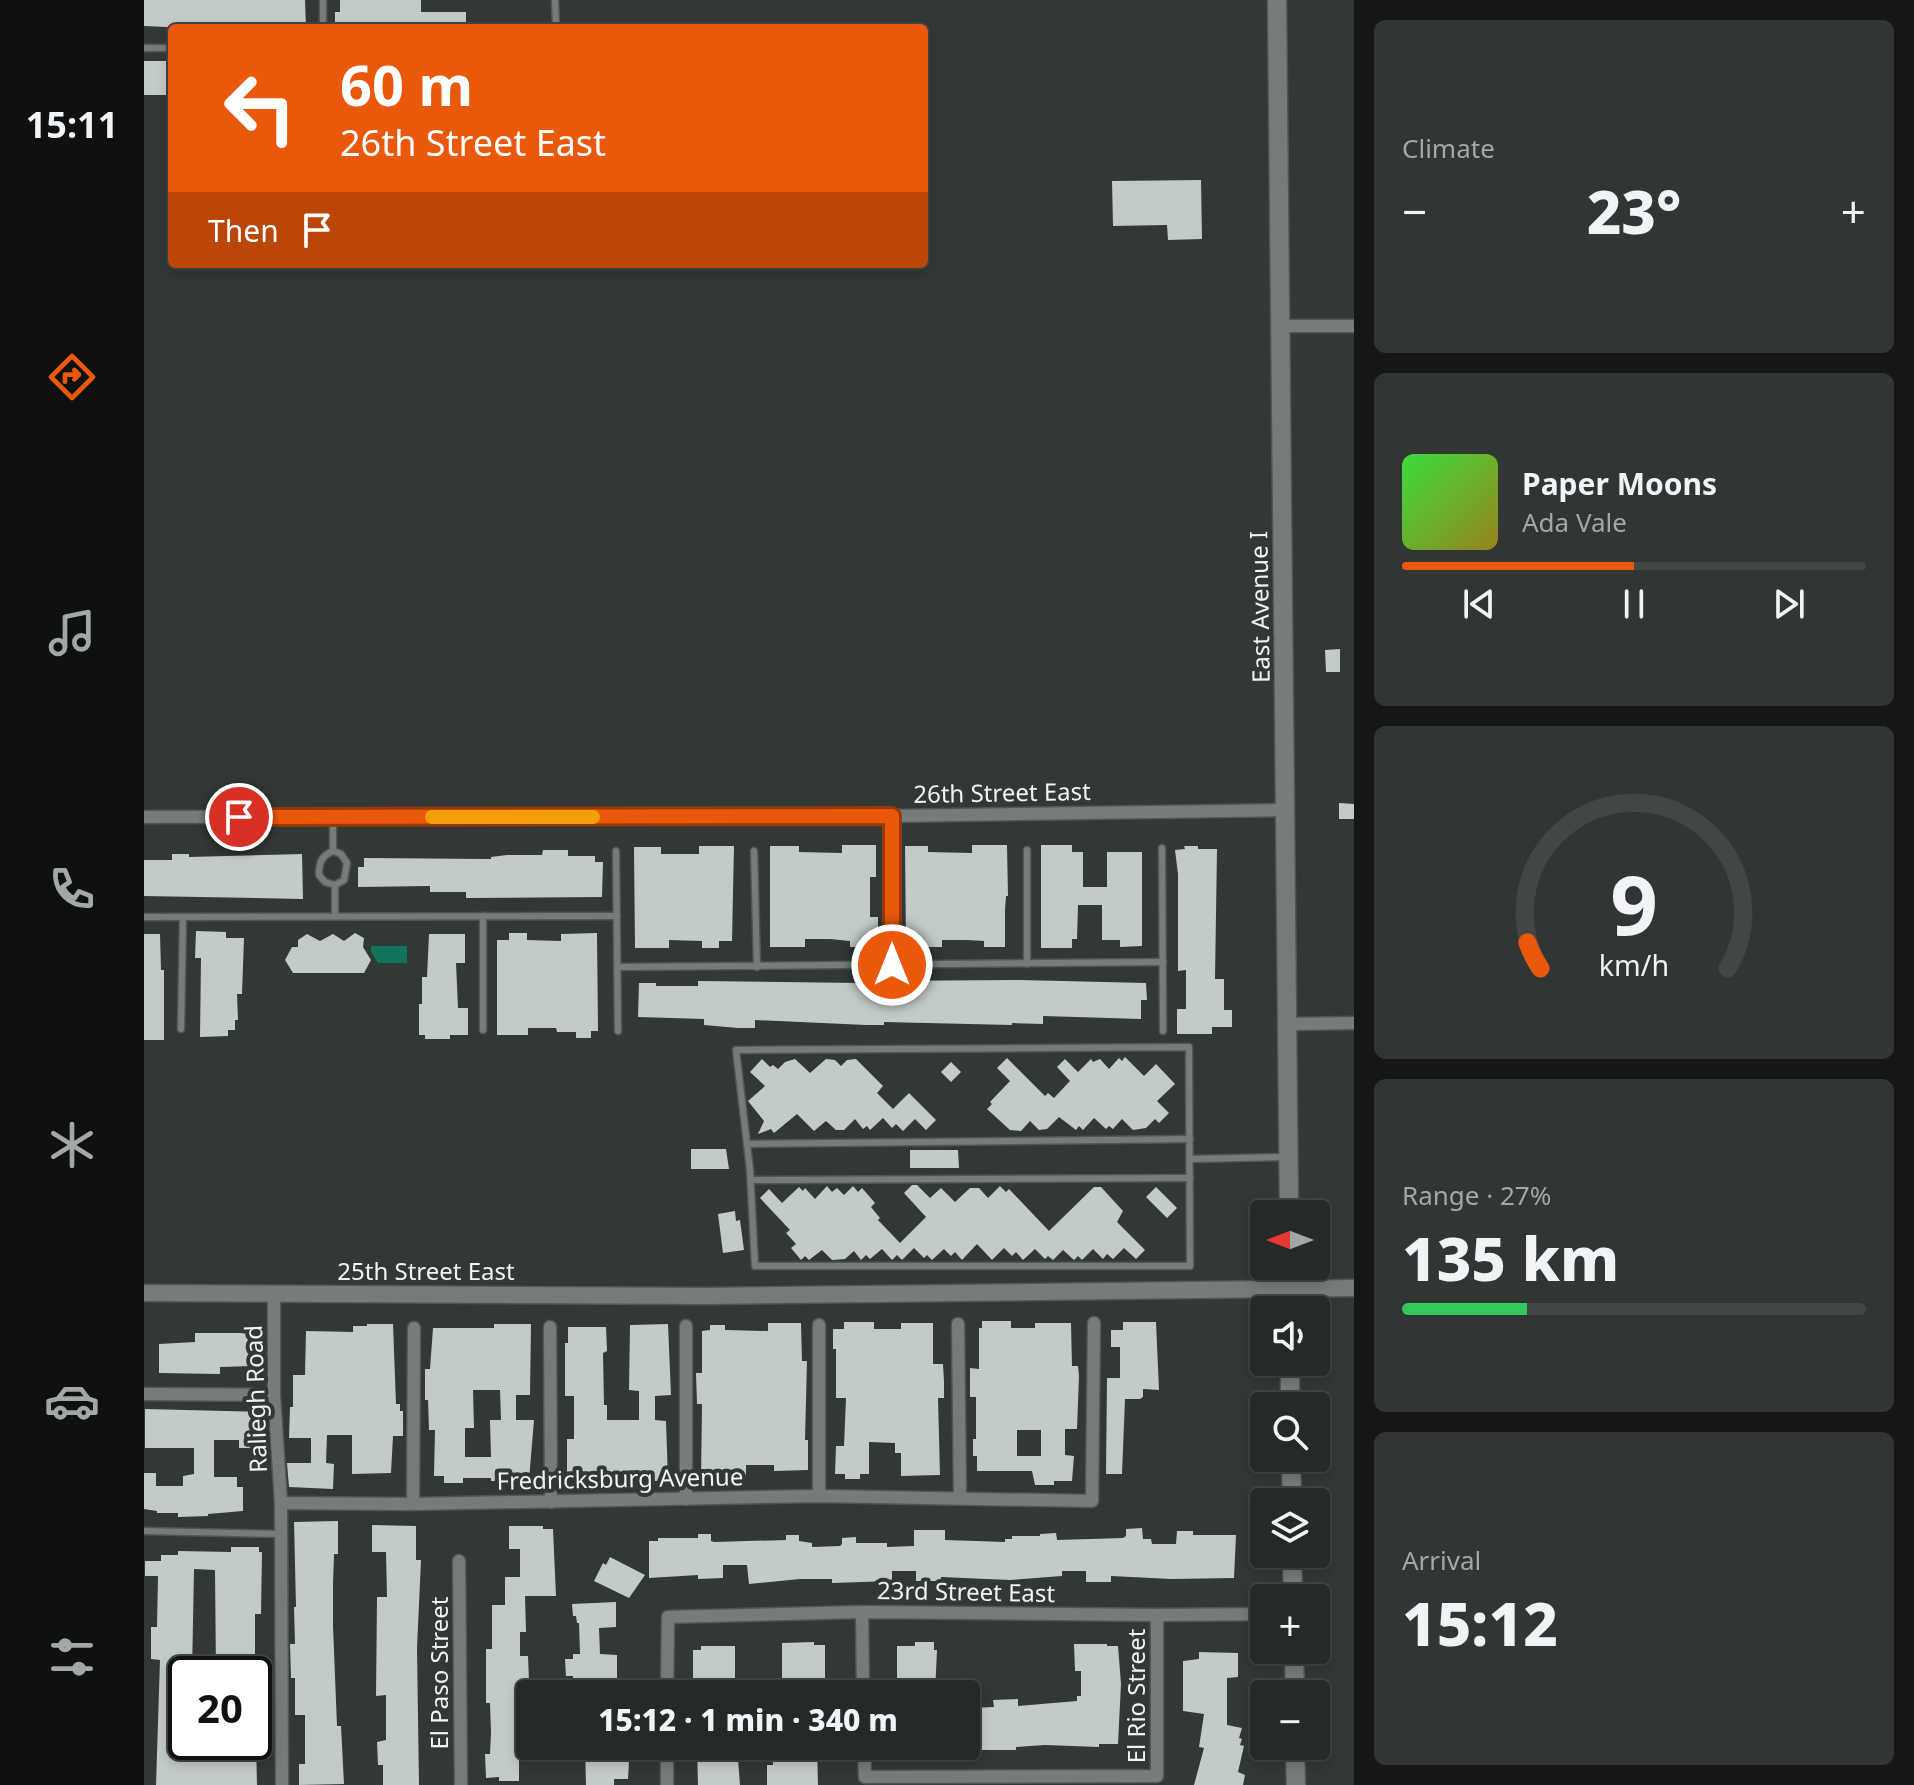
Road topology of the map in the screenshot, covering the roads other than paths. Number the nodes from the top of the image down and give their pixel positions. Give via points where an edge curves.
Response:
1 (323, 0) edge
2 (555, 0) edge
3 (1277, 0) edge
4 (323, 24) edge
5 (556, 24) edge
6 (144, 48) edge
7 (168, 48) edge
8 (1279, 326) junction
9 (1354, 326) edge
10 (1285, 810) junction
11 (892, 816) junction
12 (144, 817) edge
13 (333, 817) junction
14 (1162, 848) dead end
15 (1027, 850) dead end
16 (333, 851) junction
17 (616, 851) dead end
18 (754, 851) dead end
19 (335, 885) junction
20 (335, 916) junction
21 (483, 916) junction
22 (617, 916) junction
23 (144, 917) edge
24 (183, 917) junction
25 (1163, 962) junction
26 (1027, 964) junction
27 (892, 965) junction
28 (618, 967) junction
29 (757, 967) junction
30 (1354, 1023) edge
31 (1288, 1024) junction
32 (181, 1029) dead end
33 (483, 1030) dead end
34 (618, 1031) dead end
35 (1163, 1031) dead end
36 (1190, 1139) junction
37 (747, 1144) junction
38 (1288, 1157) junction
39 (1190, 1159) junction
40 (1190, 1178) junction
41 (751, 1180) junction
42 (1289, 1200) edge
43 (1289, 1280) edge
44 (1354, 1288) edge
45 (1289, 1290) junction
46 (144, 1293) edge
47 (274, 1293) junction
48 (1289, 1296) edge
49 (1094, 1323) dead end
50 (958, 1324) dead end
51 (819, 1325) dead end
52 (686, 1326) dead end
53 (550, 1327) dead end
54 (414, 1328) dead end
55 (144, 1394) edge
56 (274, 1395) junction
57 (819, 1496) junction
58 (960, 1498) junction
59 (686, 1499) junction
60 (551, 1502) junction
61 (281, 1503) junction
62 (413, 1504) junction
63 (144, 1531) edge
64 (281, 1534) junction
65 (459, 1561) dead end
66 (862, 1612) junction
67 (1250, 1614) edge
68 (1157, 1615) junction
69 (667, 1680) edge
70 (863, 1680) edge
71 (667, 1760) edge
72 (864, 1760) edge
73 (1295, 1760) edge
74 (282, 1785) edge
75 (461, 1785) edge
76 (667, 1785) edge
77 (1296, 1785) edge

1 - 4 lane
2 - 5 lane
3 - 8 main road, East Avenue I
6 - 7 lane
8 - 9 street
8 - 10 main road, East Avenue I
10 - 11 street, 26th Street East
10 - 31 main road, East Avenue I
11 - 13 street, 26th Street East
11 - 27 lane
12 - 13 street, 26th Street East
13 - 16 lane
14 - 25 lane
15 - 26 lane
16 - 19 lane via 347,863 344,880
16 - 19 lane via 319,864 319,875
17 - 22 lane
18 - 29 lane
19 - 20 lane
20 - 21 lane
20 - 24 lane
21 - 22 lane
21 - 33 lane
22 - 28 lane
23 - 24 lane
24 - 32 lane
25 - 26 lane
25 - 35 lane
26 - 27 lane
27 - 29 lane
28 - 29 lane
28 - 34 lane
30 - 31 street
31 - 38 main road, East Avenue I
36 - 37 lane
36 - 37 lane via 1189,1047 736,1050
36 - 39 lane
37 - 41 lane
38 - 39 lane
38 - 42 main road, East Avenue I
39 - 40 lane
40 - 41 lane
40 - 41 lane via 1190,1266 755,1266
43 - 45 main road
44 - 45 street
45 - 47 street, 25th Street East via 708,1296
45 - 48 main road
46 - 47 street, 25th Street East
47 - 56 street, Raliegh Road
49 - 58 street, Fredricksburg Avenue via 1092,1501
50 - 58 street
51 - 57 street
52 - 59 street
53 - 60 street
54 - 62 street
55 - 56 street
56 - 61 street, Raliegh Road
57 - 58 street, Fredricksburg Avenue
57 - 59 street, Fredricksburg Avenue
59 - 60 street, Fredricksburg Avenue
60 - 62 street, Fredricksburg Avenue
61 - 62 street, Fredricksburg Avenue
61 - 64 street, Raliegh Road
63 - 64 lane
64 - 74 street, Raliegh Road
65 - 75 street, El Paso Street
66 - 68 street, 23rd Street East
66 - 69 street, 23rd Street East via 668,1617
66 - 70 street
67 - 68 street, 23rd Street East
68 - 72 street, El Rio Street via 1157,1776 865,1777
71 - 76 street
73 - 77 main road

